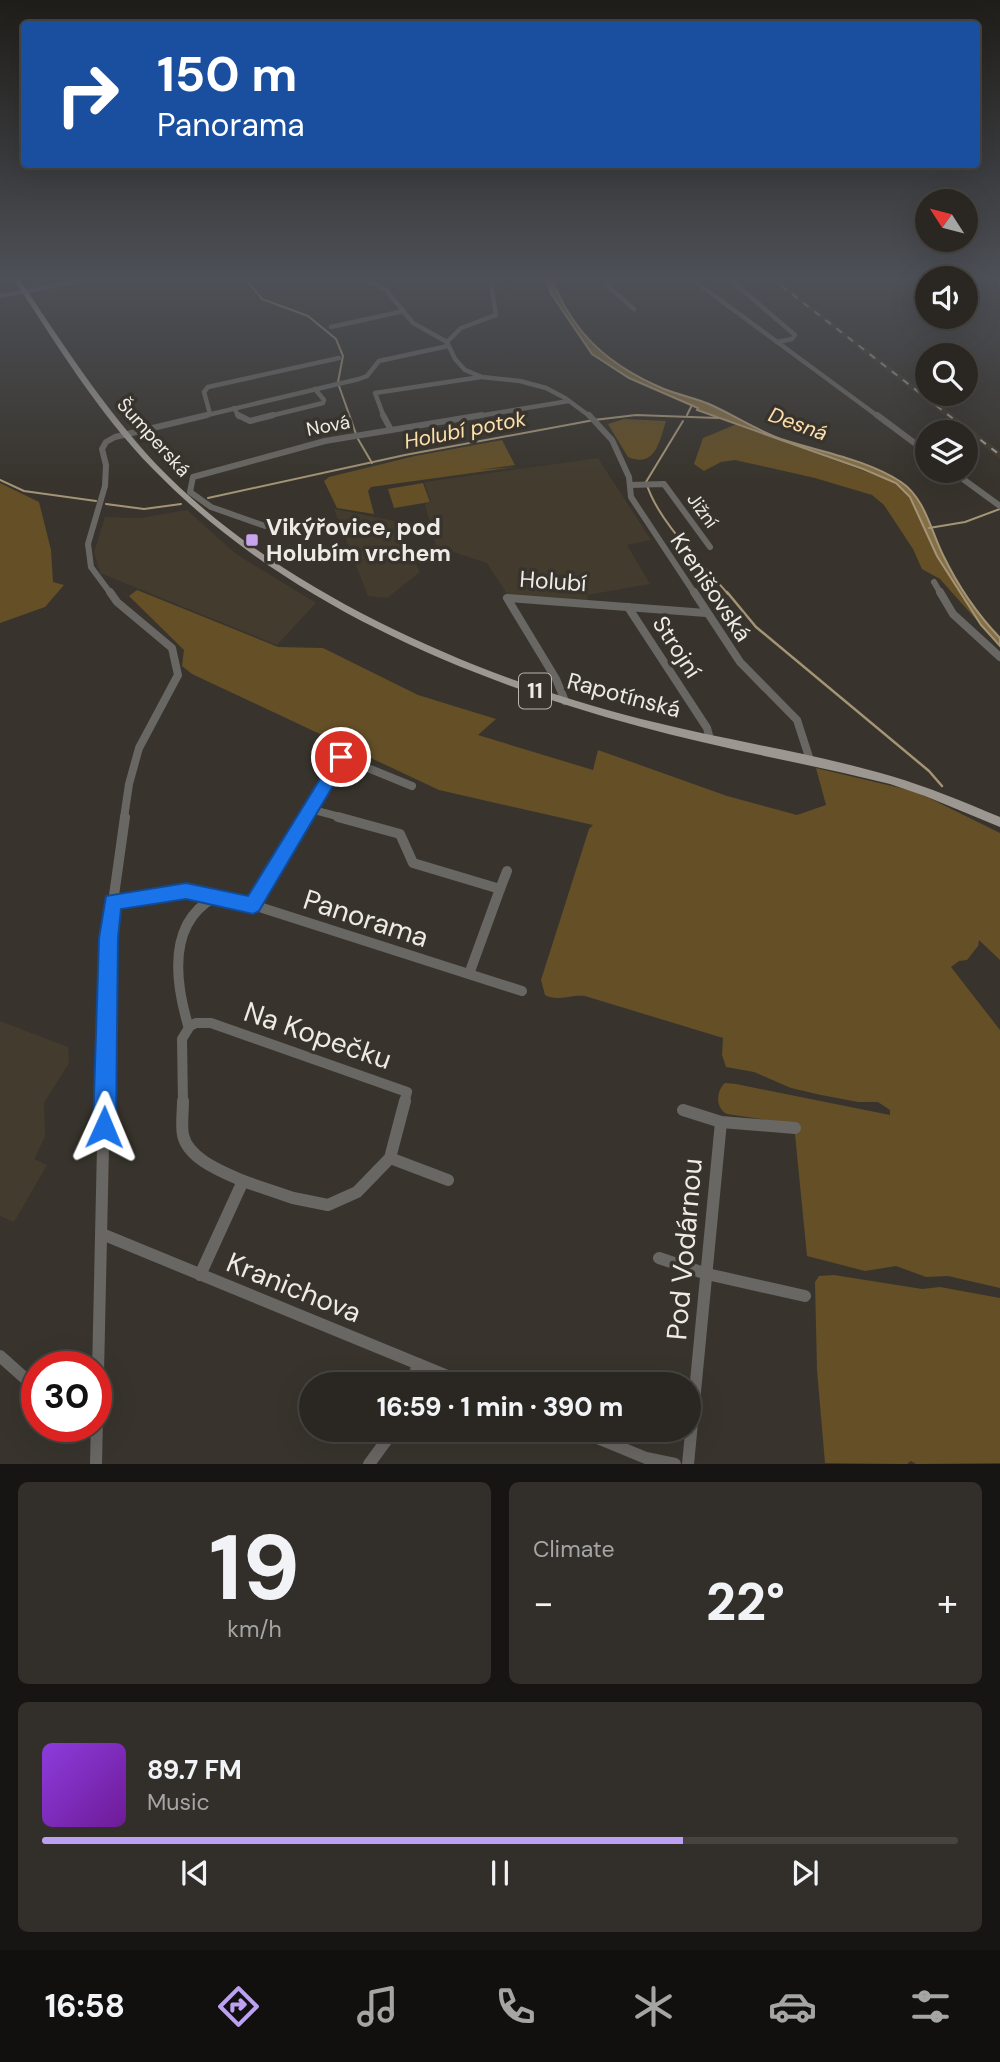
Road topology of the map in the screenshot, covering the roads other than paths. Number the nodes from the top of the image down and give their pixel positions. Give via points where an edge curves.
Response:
1 (61, 345) edge
2 (443, 345) edge
3 (449, 345) edge
4 (782, 345) edge
5 (339, 358) dead end
6 (367, 376) junction
7 (485, 376) junction
8 (315, 389) junction
9 (375, 393) junction
10 (569, 401) junction
11 (234, 408) junction
12 (210, 414) junction
13 (391, 430) junction
14 (126, 434) junction
15 (915, 443) edge
16 (968, 483) edge
17 (631, 485) junction
18 (192, 502) joint
19 (1000, 506) edge
20 (265, 526) dead end
21 (710, 547) dead end
22 (934, 582) dead end
23 (628, 607) junction
24 (706, 613) junction
25 (1000, 657) edge
26 (565, 701) junction
27 (710, 739) junction
28 (810, 760) junction
29 (333, 769) junction
30 (348, 773) dead end
31 (411, 786) dead end
32 (310, 809) junction
33 (1000, 822) edge
34 (507, 871) dead end
35 (500, 889) junction
36 (216, 897) junction
37 (112, 902) junction
38 (253, 905) junction
39 (469, 974) junction
40 (522, 991) dead end
41 (188, 1025) junction
42 (683, 1110) dead end
43 (721, 1122) junction
44 (795, 1128) dead end
45 (390, 1158) junction
46 (448, 1180) dead end
47 (243, 1181) junction
48 (102, 1234) junction
49 (659, 1258) dead end
50 (707, 1274) junction
51 (200, 1275) junction
52 (805, 1296) dead end
53 (99, 1351) edge
54 (0, 1356) edge
55 (418, 1364) junction
56 (416, 1372) edge
57 (438, 1372) edge
58 (21, 1375) edge
59 (97, 1442) edge
60 (386, 1442) edge
61 (607, 1442) edge
62 (371, 1463) edge
63 (96, 1464) edge
64 (675, 1464) edge
65 (688, 1464) edge

1 - 14 main road, Šumperská / 11
2 - 6 street via 379,361
3 - 7 street via 466,371
4 - 15 street
5 - 12 street via 208,387 204,392
6 - 8 street
6 - 9 street
7 - 9 street
7 - 10 street, Krenišovská via 539,385
8 - 11 street
8 - 11 street via 323,403 250,421 240,418
9 - 13 street
10 - 13 street, Nová
10 - 17 street, Krenišovská via 598,423 618,451
11 - 12 street
12 - 14 street
13 - 20 street, Nová via 296,447 193,477 190,492 208,505
14 - 18 main road, Šumperská / 11
14 - 37 street via 109,440 102,449 106,472 88,544 91,567 117,602 172,648 178,675 139,748
16 - 19 street
17 - 21 street, Jižní via 664,484
17 - 24 street, Krenišovská via 631,498
18 - 26 main road, Rapotínská / 11 via 267,558 368,619 454,660
22 - 25 street via 953,614
23 - 24 street, Strojní
23 - 26 street, Holubí via 508,598
23 - 27 street, Strojní via 708,728
24 - 28 street, Krenišovská via 740,662 797,720
26 - 27 main road, Rapotínská / 11
27 - 28 main road, Rapotínská / 11
28 - 33 main road, Rapotínská / 11 via 929,792
29 - 30 street
29 - 31 street via 346,757
29 - 32 street
32 - 35 street via 400,834 413,863
32 - 38 street
34 - 35 street
35 - 39 street
36 - 37 street, Panorama via 186,891
36 - 38 street, Panorama
36 - 41 street, Na Kopečku via 203,902 180,938 181,1006
37 - 48 street
38 - 39 street, Panorama
39 - 40 street, Panorama
41 - 45 street, Na Kopečku via 211,1023 407,1092
41 - 47 street, Na Kopečku via 182,1039 183,1136 203,1161
42 - 43 street
43 - 44 street
43 - 50 street, Pod Vodárnou
45 - 46 street
45 - 47 street, Na Kopečku via 357,1192 328,1205
47 - 51 street
48 - 51 street, Kranichova
48 - 53 street
49 - 50 street
50 - 52 street
50 - 65 street, Pod Vodárnou
51 - 55 street, Kranichova
54 - 58 street
55 - 56 street
55 - 57 street, Kranichova
59 - 63 street
60 - 62 street
61 - 64 street

